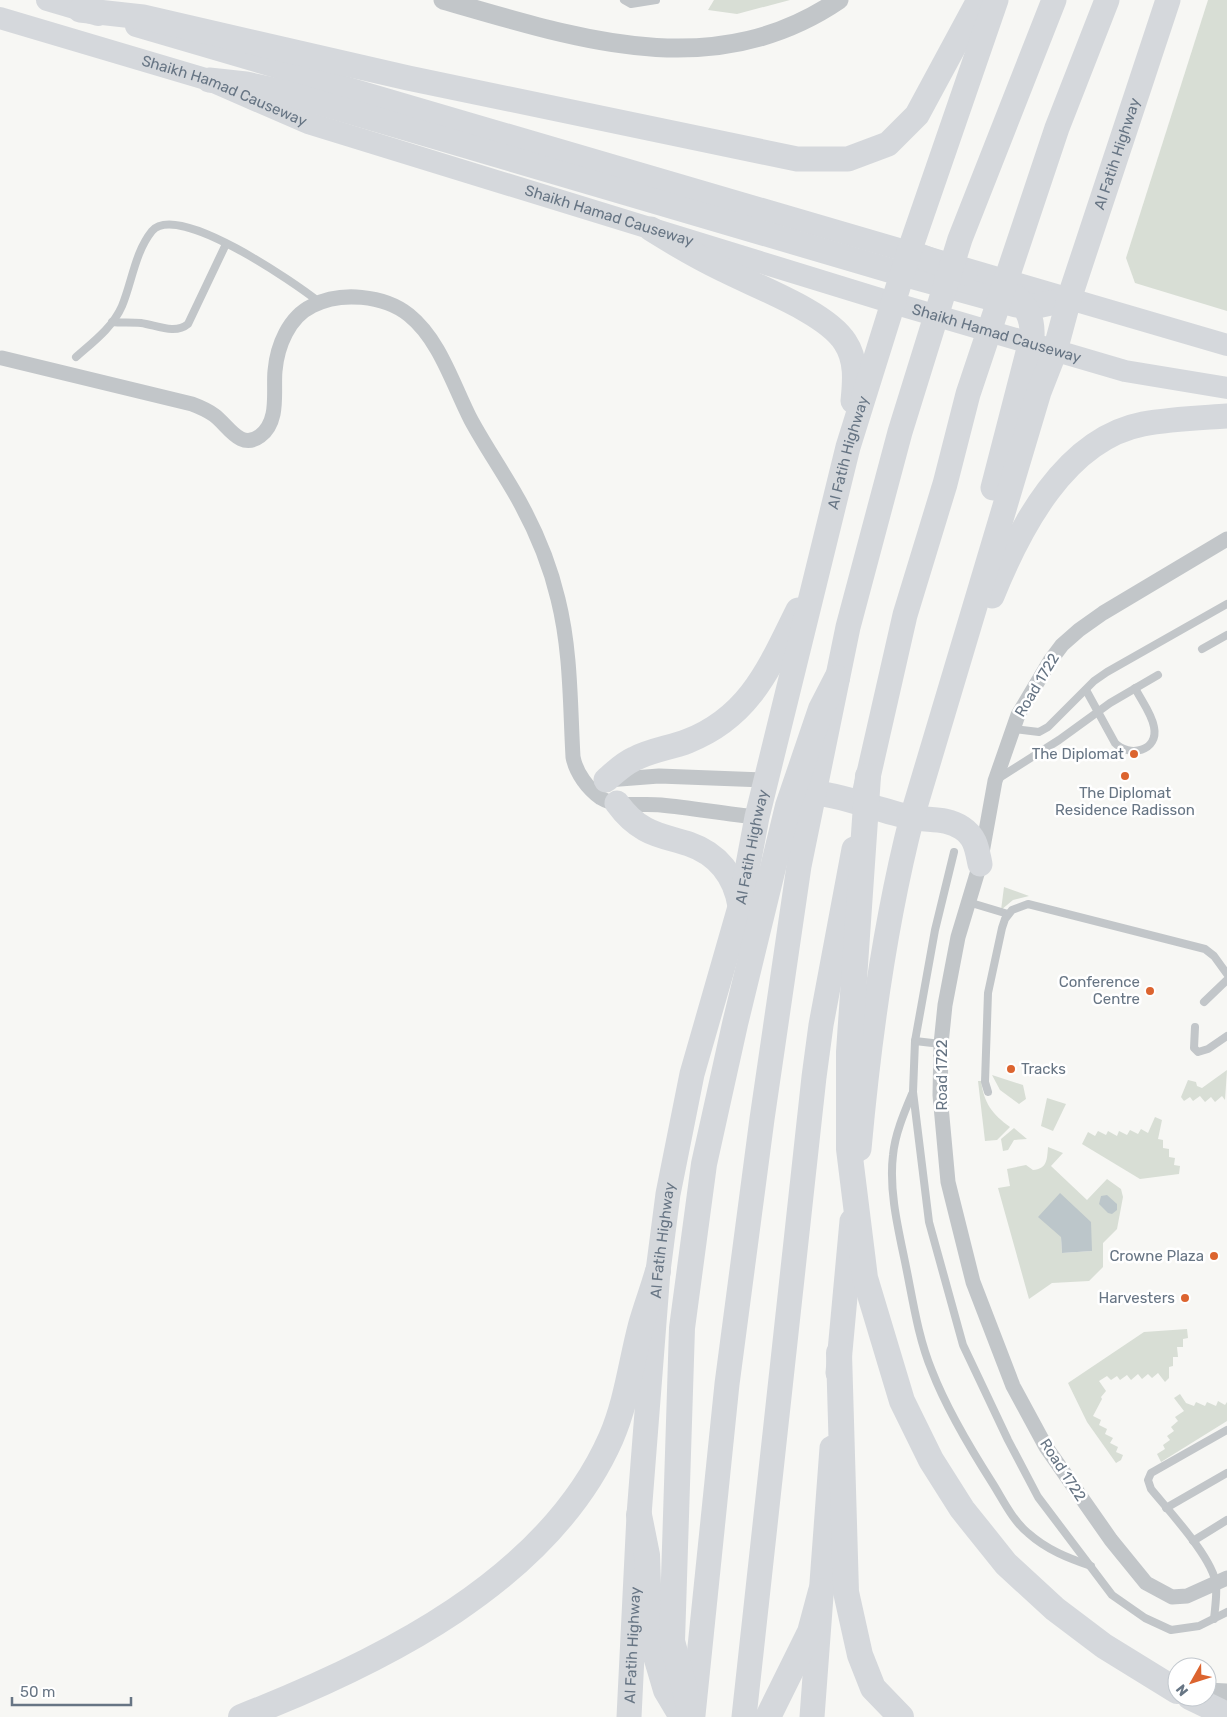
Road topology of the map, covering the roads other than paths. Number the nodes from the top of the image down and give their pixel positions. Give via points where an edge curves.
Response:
1 (47, 0) edge
2 (443, 0) edge
3 (624, 0) edge
4 (656, 0) edge
5 (838, 0) edge
6 (978, 0) edge
7 (996, 0) edge
8 (1054, 0) edge
9 (1107, 0) edge
10 (1168, 0) edge
11 (80, 10) junction
12 (0, 18) edge
13 (209, 80) junction
14 (651, 229) junction
15 (226, 244) junction
16 (905, 263) junction
17 (1069, 299) junction
18 (319, 302) junction
19 (893, 303) junction
20 (1024, 305) junction
21 (112, 322) junction
22 (1031, 344) junction
23 (1227, 346) edge
24 (1055, 351) junction
25 (76, 357) dead end
26 (2, 358) dead end
27 (1227, 388) edge
28 (1227, 416) edge
29 (848, 447) junction
30 (1227, 538) edge
31 (819, 567) junction
32 (1227, 604) edge
33 (969, 622) junction
34 (1227, 634) edge
35 (1202, 649) dead end
36 (1158, 675) dead end
37 (837, 678) junction
38 (1135, 688) junction
39 (1086, 690) junction
40 (1098, 712) junction
41 (1013, 729) junction
42 (868, 776) junction
43 (995, 781) junction
44 (597, 783) junction
45 (762, 799) junction
46 (617, 803) junction
47 (912, 818) junction
48 (954, 852) dead end
49 (980, 864) junction
50 (968, 902) junction
51 (740, 907) junction
52 (1008, 914) junction
53 (1227, 974) edge
54 (1227, 980) edge
55 (1204, 1002) dead end
56 (1195, 1027) dead end
57 (1227, 1036) edge
58 (915, 1040) junction
59 (941, 1044) junction
60 (913, 1092) junction
61 (988, 1092) dead end
62 (658, 1271) junction
63 (839, 1353) junction
64 (1227, 1430) edge
65 (1227, 1473) edge
66 (1166, 1508) junction
67 (639, 1515) junction
68 (1227, 1520) edge
69 (1193, 1541) junction
70 (1093, 1567) junction
71 (1222, 1580) edge
72 (821, 1591) junction
73 (1227, 1612) edge
74 (1214, 1619) junction
75 (1167, 1684) edge
76 (1211, 1707) edge
77 (1227, 1715) edge
78 (241, 1717) edge
79 (629, 1717) edge
80 (682, 1717) edge
81 (692, 1717) edge
82 (744, 1717) edge
83 (768, 1717) edge
84 (812, 1717) edge
85 (901, 1717) edge

1 - 11 main road, Shaikh Hamad Causeway
2 - 5 street via 560,33 673,49 723,45 768,35 812,18
3 - 4 lane via 631,4
6 - 11 main road via 917,115 888,144 848,159 797,159 408,78 143,17
7 - 16 main road, Al Fatih Highway
8 - 37 main road via 954,257 888,475
9 - 42 main road via 1057,128 968,394 945,484 905,615
10 - 17 main road, Al Fatih Highway
11 - 16 main road, Shaikh Hamad Causeway
12 - 13 main road, Shaikh Hamad Causeway
13 - 14 main road, Shaikh Hamad Causeway via 308,122
13 - 16 main road via 283,92
14 - 19 main road, Shaikh Hamad Causeway
14 - 29 main road via 700,258 811,314 841,336 853,358 855,371
15 - 18 lane via 289,280
15 - 21 lane via 188,324 183,328 176,330
15 - 21 lane via 203,232 174,223 160,224 142,247 121,308
16 - 17 main road, Shaikh Hamad Causeway
16 - 19 main road, Al Fatih Highway
16 - 20 main road
17 - 20 main road via 1049,305
17 - 23 main road, Shaikh Hamad Causeway
17 - 24 main road, Al Fatih Highway
18 - 26 street via 303,311 289,326 275,368 275,403 271,419 260,436 252,440 234,436 214,415 192,404
18 - 44 street via 358,298 385,302 408,314 434,345 471,420 526,512 550,569 569,660 574,762 576,770
19 - 22 main road, Shaikh Hamad Causeway
19 - 29 main road, Al Fatih Highway
20 - 22 main road via 1032,325
21 - 25 lane
22 - 24 main road, Shaikh Hamad Causeway
22 - 33 main road via 966,593
24 - 27 main road, Shaikh Hamad Causeway via 1125,371
24 - 33 main road, Al Fatih Highway via 1039,392
28 - 33 main road via 1142,424 1100,440 1062,475 1035,508 1007,558 990,600
29 - 31 main road, Al Fatih Highway
30 - 41 street, Road 1722 via 1103,613 1062,645 1018,715
31 - 44 main road via 763,679 742,706 701,736 634,759
31 - 45 main road, Al Fatih Highway
32 - 39 lane via 1107,672
33 - 47 main road, Al Fatih Highway
34 - 35 lane
36 - 38 lane
37 - 81 main road via 799,866 762,1119 727,1384
37 - 81 highway via 821,709 788,806 704,1164 682,1328 672,1592 672,1641
38 - 40 lane
38 - 40 lane via 1154,726 1153,739 1145,749 1132,753 1120,748
39 - 40 lane
39 - 41 lane via 1039,732
40 - 43 lane
41 - 43 street, Road 1722
42 - 75 highway via 849,1052 849,1149 865,1278 902,1402 931,1460 962,1509 1006,1564 1055,1609 1104,1646
42 - 82 main road via 821,1025
43 - 49 street, Road 1722
44 - 45 street via 659,776
44 - 46 street via 601,798
45 - 46 street via 663,805
45 - 47 main road via 816,793
45 - 51 main road, Al Fatih Highway
46 - 51 main road via 629,818 645,829 695,846 713,857 731,877
47 - 49 main road via 942,820 963,828 976,844
47 - 63 main road, Al Fatih Highway via 895,882 867,1064
48 - 58 lane via 935,930
49 - 50 street, Road 1722
50 - 52 lane
50 - 59 street, Road 1722 via 945,1005
51 - 62 main road, Al Fatih Highway via 692,1074 668,1194
52 - 53 lane via 1018,906 1028,904 1205,949
52 - 61 lane via 988,993 985,1082
54 - 55 lane
56 - 57 lane via 1194,1048 1198,1052
58 - 59 lane
58 - 60 lane
59 - 71 street, Road 1722 via 940,1095 948,1182 955,1216 986,1318 1030,1419 1078,1495 1146,1583 1172,1597 1187,1596
60 - 70 lane via 929,1222 964,1345 1038,1497
60 - 70 lane via 902,1117 892,1173 898,1228 931,1370 978,1462 1026,1532 1053,1552
62 - 67 main road, Al Fatih Highway
62 - 78 highway via 641,1326 628,1392 611,1437 589,1481 536,1545 451,1614 372,1660 307,1692
63 - 72 main road, Al Fatih Highway
63 - 85 highway via 846,1592 860,1655 873,1688
64 - 66 lane via 1151,1473 1148,1484
65 - 66 lane
66 - 69 lane
67 - 79 main road, Al Fatih Highway
67 - 80 highway via 647,1555 649,1614 654,1646 666,1690
68 - 69 lane
69 - 71 lane
70 - 74 lane via 1112,1594 1158,1625 1171,1630 1185,1629
71 - 74 lane
72 - 83 highway via 810,1632
72 - 84 main road, Al Fatih Highway
73 - 74 lane
76 - 77 highway

